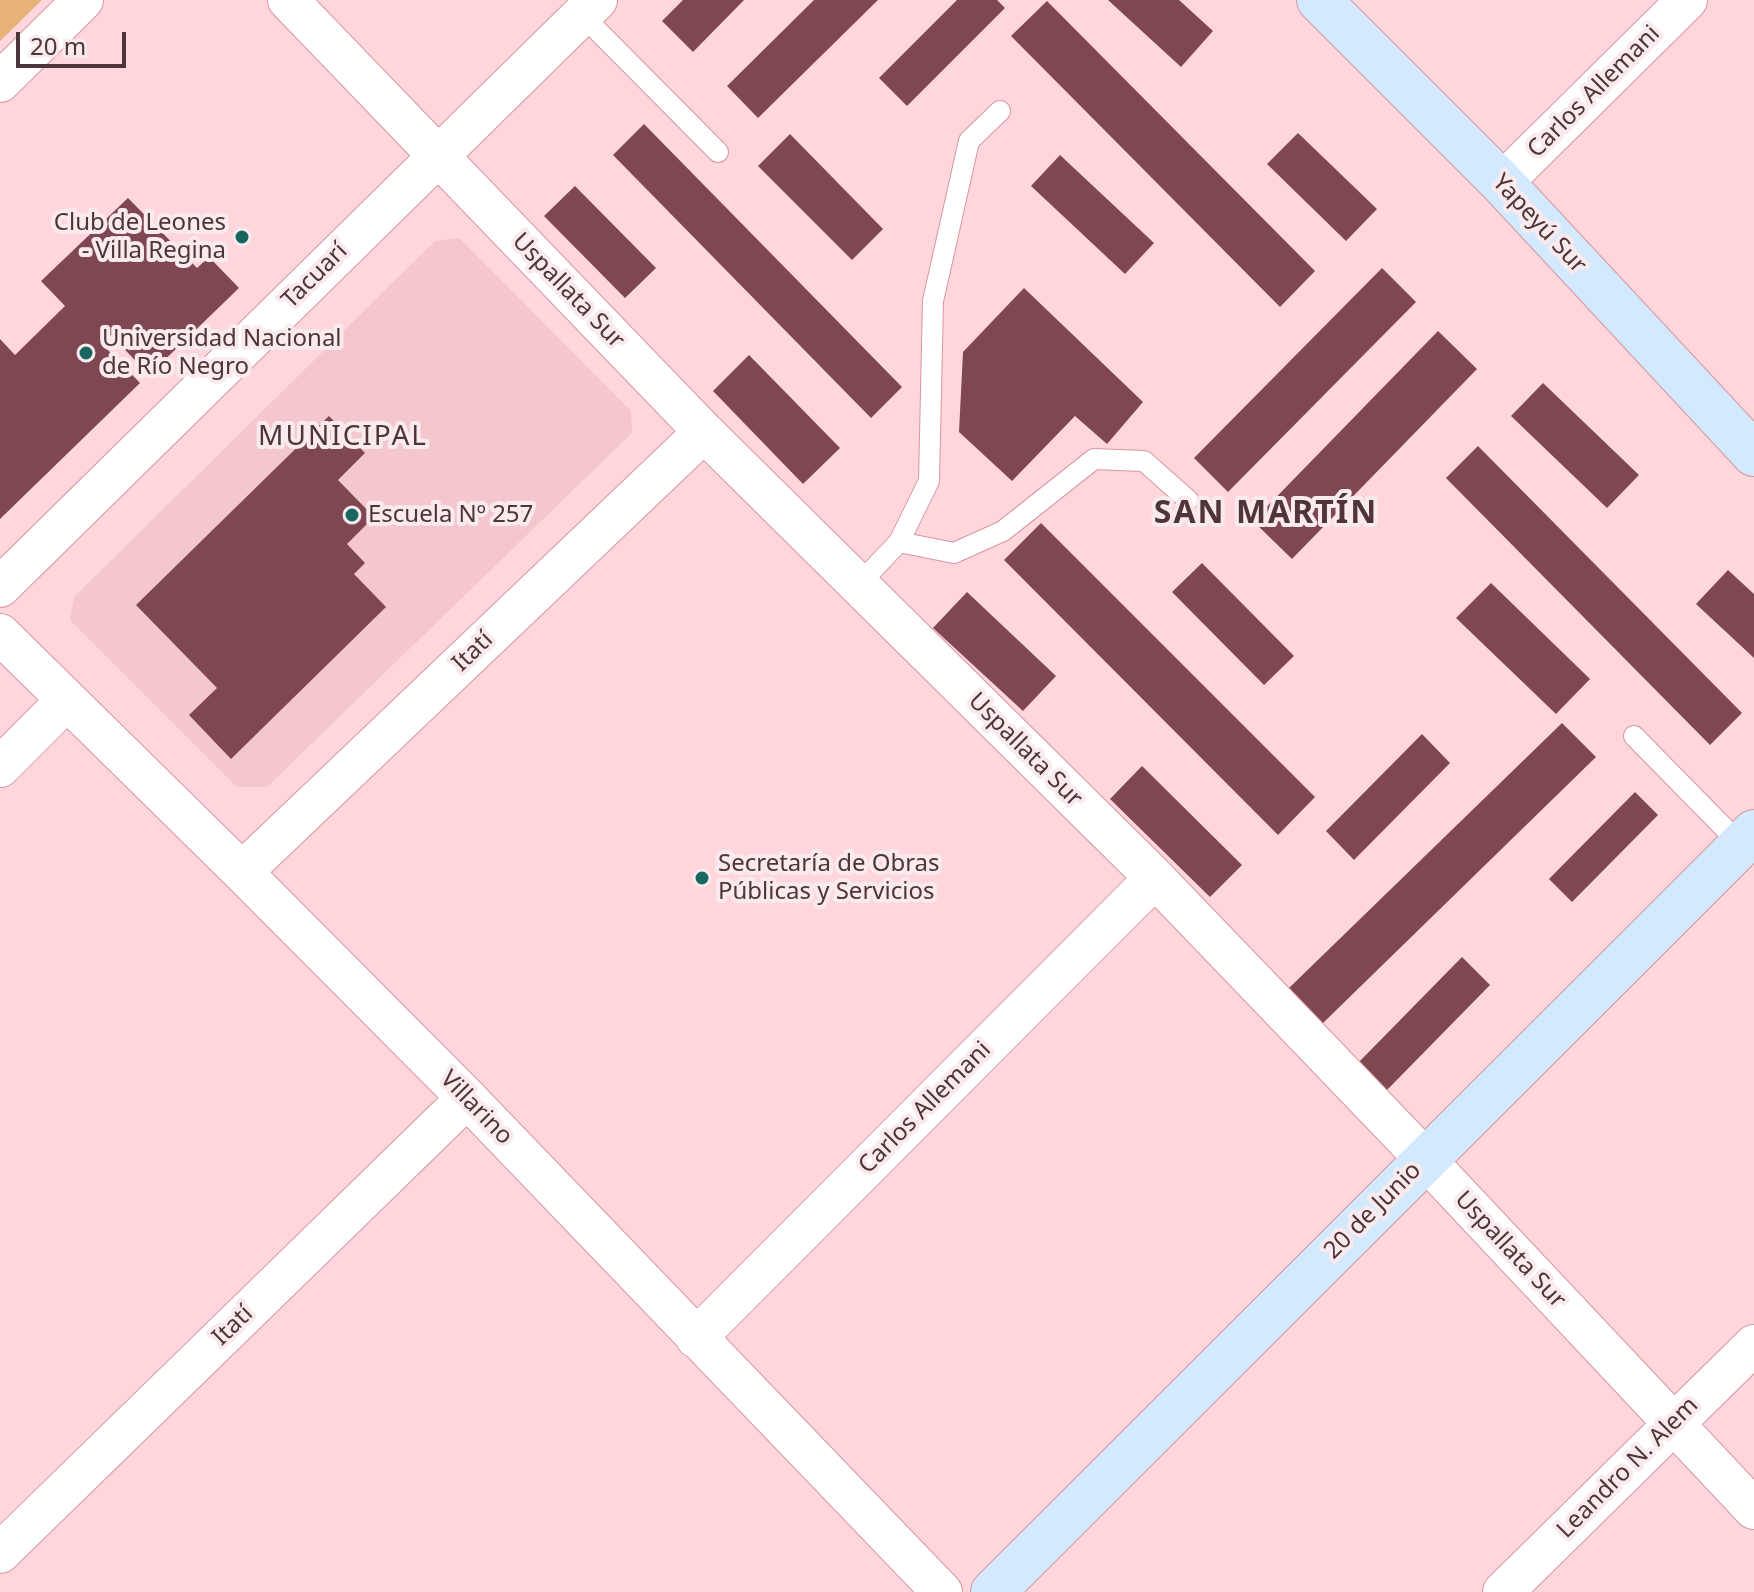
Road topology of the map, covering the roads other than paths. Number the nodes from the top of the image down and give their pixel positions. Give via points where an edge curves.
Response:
1 (83, 0) edge
2 (288, 0) edge
3 (1319, 0) edge
4 (1687, 0) edge
5 (590, 8) edge
6 (0, 82) edge
7 (1000, 111) dead end
8 (718, 152) dead end
9 (438, 155) junction
10 (1502, 183) junction
11 (704, 432) junction
12 (1754, 454) edge
13 (1188, 500) dead end
14 (899, 542) junction
15 (858, 585) junction
16 (0, 587) edge
17 (0, 634) edge
18 (66, 701) junction
19 (1634, 736) dead end
20 (0, 767) edge
21 (1747, 838) edge
22 (242, 872) junction
23 (1155, 878) junction
24 (467, 1098) junction
25 (1425, 1159) junction
26 (696, 1338) junction
27 (1754, 1345) edge
28 (1673, 1425) junction
29 (1754, 1509) edge
30 (0, 1553) edge
31 (942, 1592) edge
32 (993, 1592) edge
33 (1503, 1592) edge

1 - 6 street
2 - 9 street, Uspallata Sur
3 - 10 street, Yapeyú Sur
4 - 10 street, Carlos Allemani
5 - 8 lane
5 - 9 street, Tacuarí
7 - 14 lane via 969,141 933,301 929,481
9 - 11 street, Uspallata Sur
9 - 16 street, Tacuarí
10 - 12 street, Yapeyú Sur
11 - 15 street, Uspallata Sur
11 - 22 street, Itatí
13 - 14 lane via 1144,461 1094,459 1003,531 954,553
14 - 15 lane
15 - 23 street, Uspallata Sur
17 - 18 street, Villarino
18 - 20 street
18 - 22 street, Villarino
19 - 21 lane
21 - 25 street, 20 de Junio
22 - 24 street, Villarino
23 - 25 street, Uspallata Sur
23 - 26 street, Carlos Allemani
24 - 26 street, Villarino
24 - 30 street, Itatí
25 - 28 street, Uspallata Sur
25 - 32 street, 20 de Junio
26 - 31 street, Villarino
27 - 28 street, Leandro N. Alem
28 - 29 street, Uspallata Sur
28 - 33 street, Leandro N. Alem

